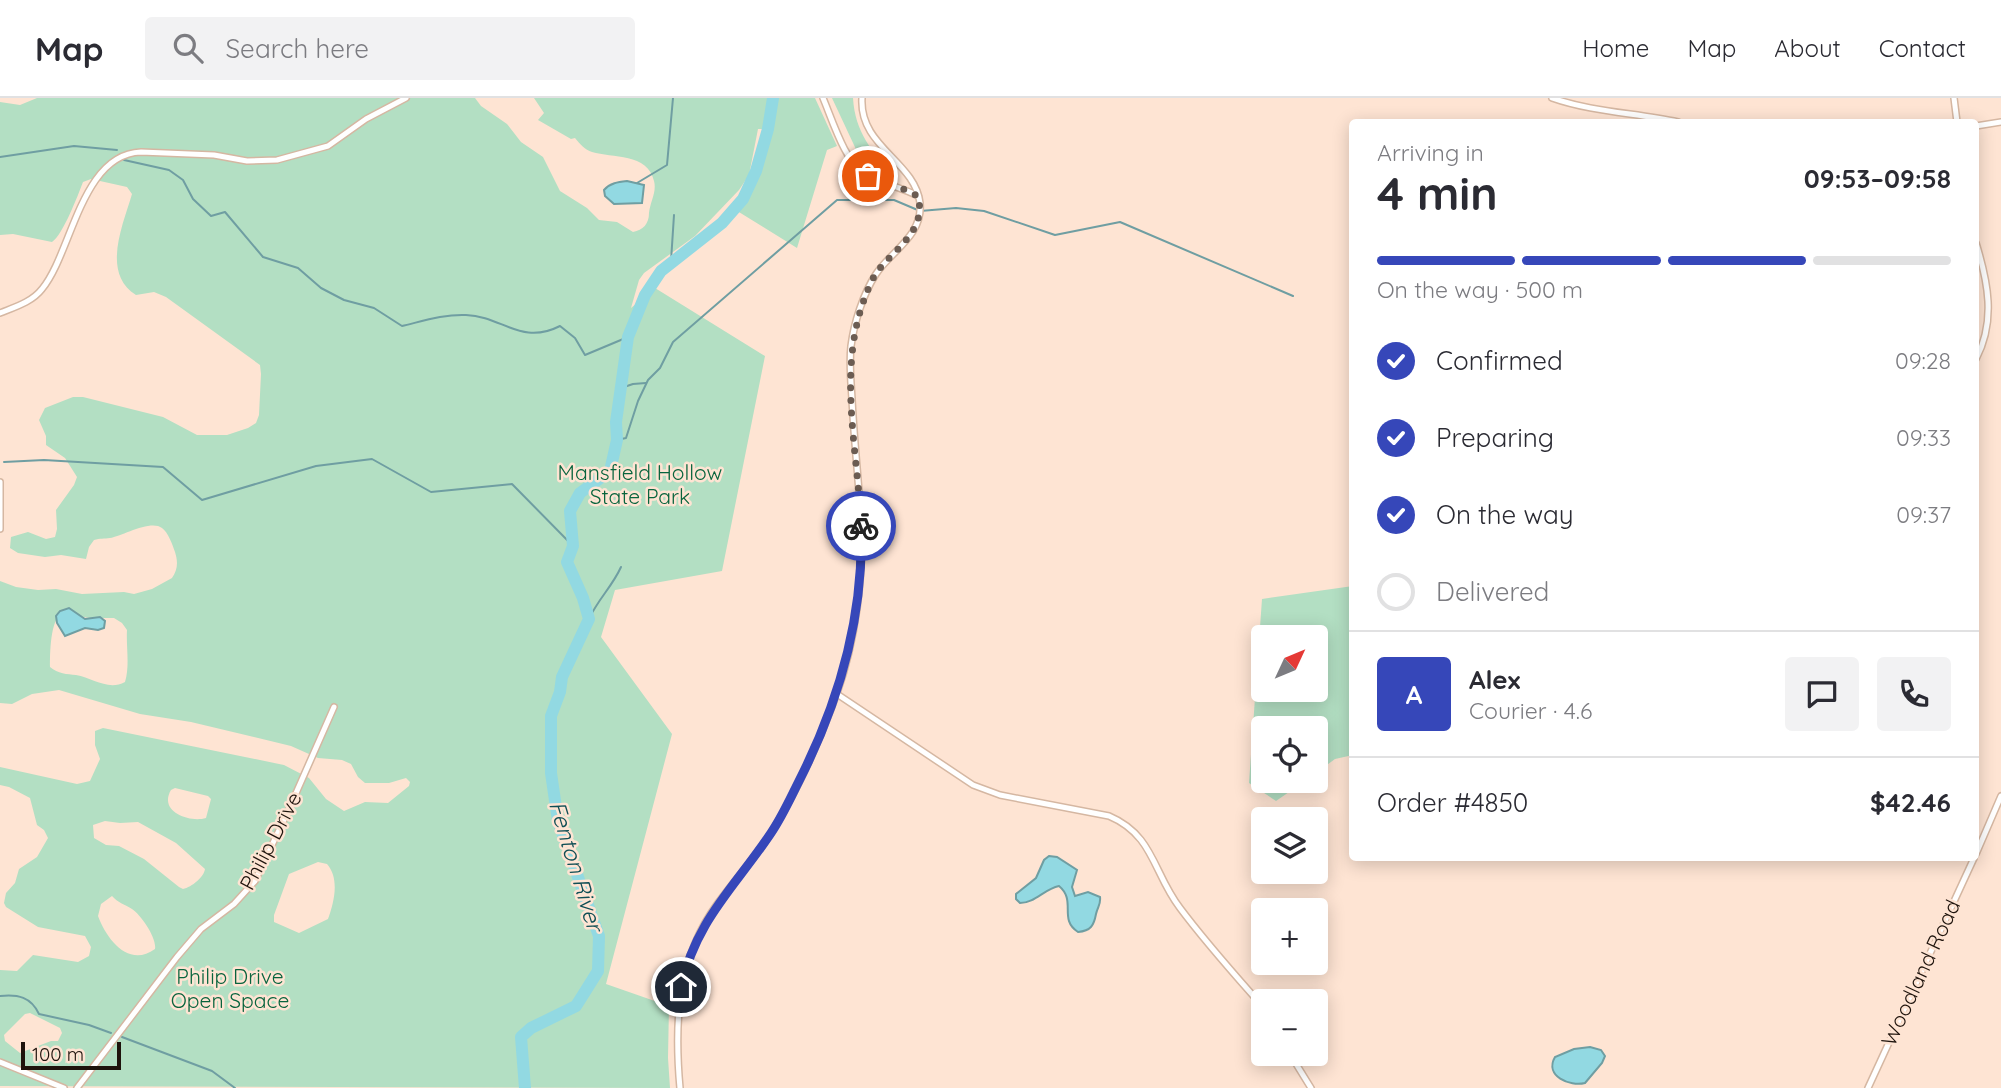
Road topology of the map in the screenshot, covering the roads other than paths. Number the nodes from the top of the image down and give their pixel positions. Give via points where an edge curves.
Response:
1 (406, 98) edge
2 (823, 98) edge
3 (862, 98) edge
4 (1552, 98) edge
5 (1954, 98) edge
6 (1658, 119) edge
7 (1957, 119) edge
8 (2001, 122) edge
9 (1979, 126) edge
10 (918, 196) junction
11 (1979, 253) edge
12 (0, 313) edge
13 (1979, 353) edge
14 (0, 482) edge
15 (0, 529) edge
16 (837, 694) junction
17 (334, 706) dead end
18 (2001, 796) edge
19 (1979, 847) edge
20 (1973, 861) edge
21 (1251, 993) edge
22 (0, 1062) edge
23 (1297, 1066) edge
24 (64, 1088) edge
25 (77, 1088) edge
26 (680, 1088) edge
27 (1311, 1088) edge
28 (1868, 1088) edge

1 - 12 street via 328,146 277,160 247,162 214,155 141,152 119,156 100,175 77,212 43,288
2 - 10 street via 856,168
3 - 10 street via 870,133 909,177
4 - 6 street via 1577,107
5 - 7 street
8 - 9 street
10 - 16 street via 915,227 876,273 851,345 862,557
11 - 13 street via 1989,315
14 - 15 street
16 - 21 street via 973,785 1124,822 1145,843 1183,913
16 - 26 street via 813,756 773,831 696,939 676,1023
17 - 25 street, Philip Drive via 255,881 234,905 201,929
18 - 19 street, Woodland Road
20 - 28 street, Woodland Road
22 - 24 street
23 - 27 street

